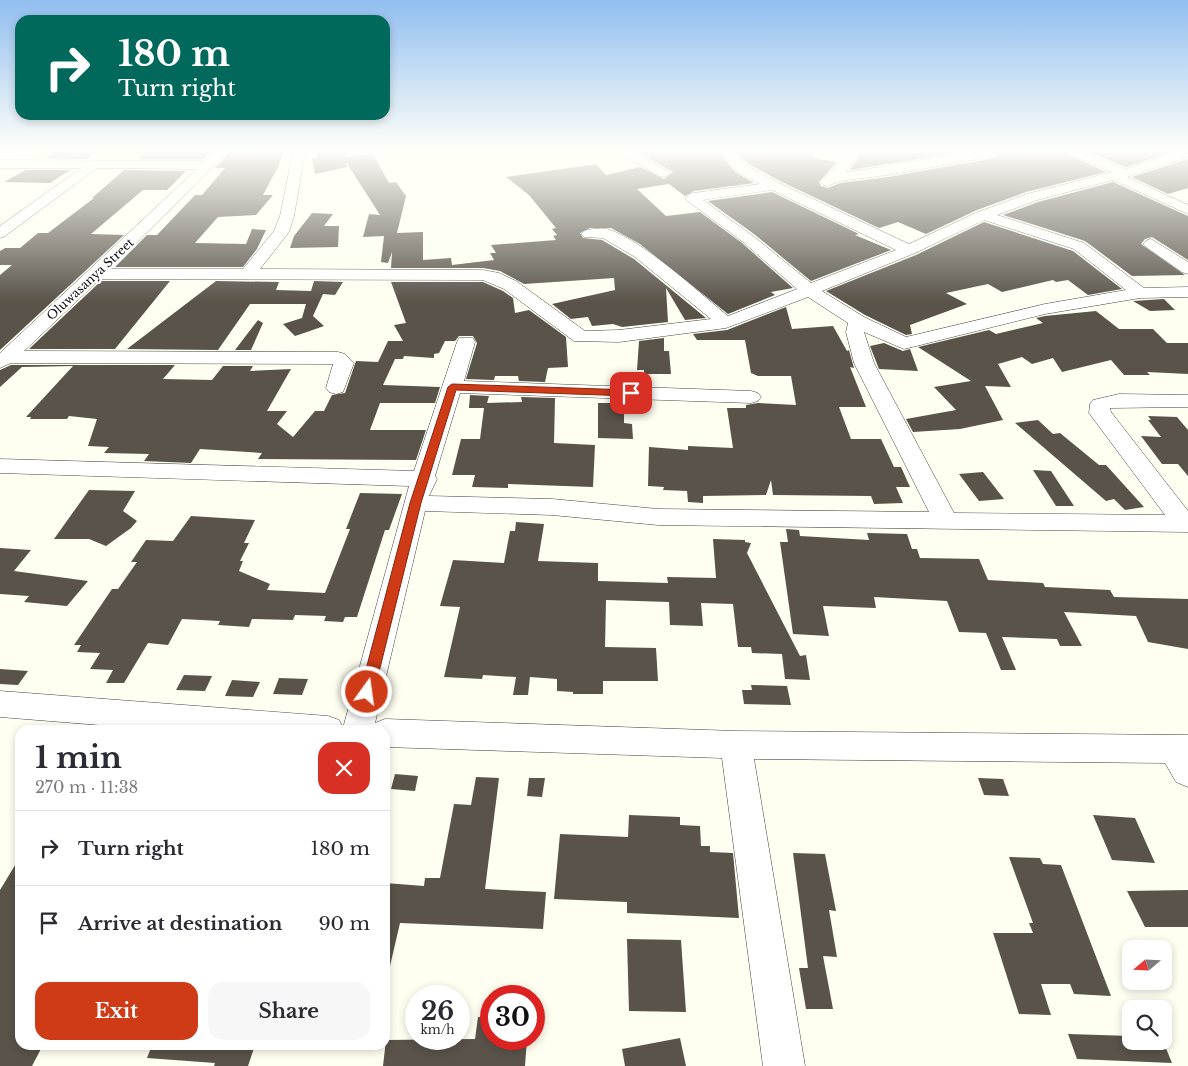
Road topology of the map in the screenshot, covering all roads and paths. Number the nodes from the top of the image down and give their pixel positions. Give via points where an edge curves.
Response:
1 (44, 202) edge
2 (170, 202) edge
3 (290, 202) edge
4 (295, 202) edge
5 (696, 202) edge
6 (810, 202) edge
7 (1022, 202) edge
8 (1172, 202) edge
9 (1188, 210) edge
10 (983, 215) junction
11 (0, 217) edge
12 (23, 217) junction
13 (0, 233) edge
14 (590, 234) dead end
15 (1151, 244) dead end
16 (908, 250) junction
17 (1188, 269) edge
18 (96, 274) junction
19 (246, 276) junction
20 (273, 276) junction
21 (809, 290) junction
22 (1188, 292) edge
23 (1140, 293) junction
24 (858, 321) junction
25 (726, 323) junction
26 (466, 342) dead end
27 (3, 359) edge
28 (452, 387) junction
29 (336, 388) dead end
30 (751, 397) dead end
31 (1188, 401) edge
32 (0, 466) edge
33 (424, 479) junction
34 (415, 503) junction
35 (945, 519) junction
36 (1187, 524) edge
37 (0, 704) edge
38 (265, 725) edge
39 (359, 725) edge
40 (390, 733) edge
41 (736, 745) junction
42 (1183, 757) edge
43 (784, 1066) edge

1 - 12 street
2 - 18 street, Oluwasanya Street
3 - 19 street via 281,232
4 - 20 street
5 - 21 street via 748,239
6 - 16 street
7 - 10 street
8 - 9 street
10 - 16 street
10 - 23 street via 1079,246
11 - 12 street
12 - 13 street
14 - 25 street via 606,233 641,254
15 - 17 street
16 - 21 street
18 - 19 street
18 - 27 street, Oluwasanya Street
19 - 20 street
20 - 25 street via 493,276 532,299 581,337 619,336
21 - 24 street
21 - 25 street
22 - 23 street
23 - 24 street via 1045,309 913,342 895,340
24 - 35 street via 855,332 864,363
26 - 28 street
27 - 29 street via 338,358 344,363
28 - 30 street
28 - 33 street
31 - 36 street via 1119,400 1100,404 1100,413
32 - 33 street
33 - 34 street
34 - 35 street via 552,507 658,517
34 - 39 street
35 - 36 street
37 - 38 street
40 - 41 street
41 - 42 street
41 - 43 street

